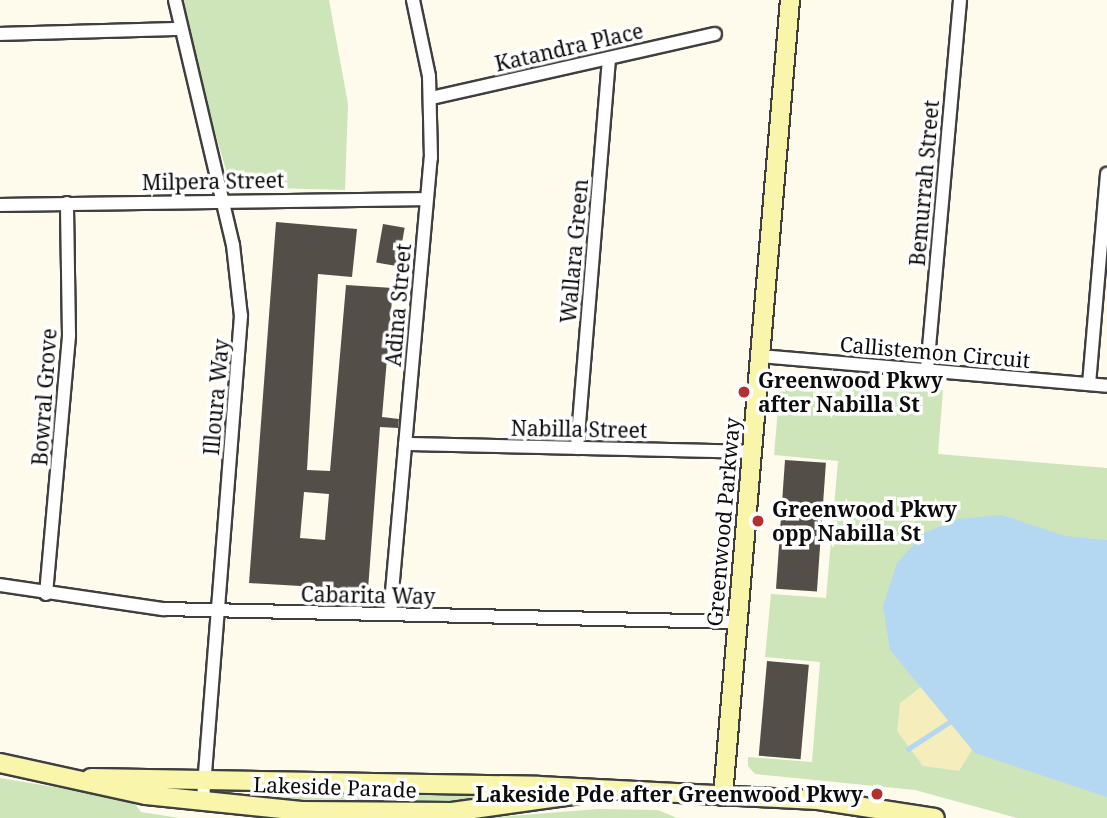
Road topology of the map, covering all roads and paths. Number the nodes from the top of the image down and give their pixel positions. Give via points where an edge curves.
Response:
1 (175, 0) edge
2 (413, 0) edge
3 (790, 0) edge
4 (960, 0) edge
5 (178, 29) junction
6 (0, 34) edge
7 (715, 34) dead end
8 (609, 58) junction
9 (431, 98) junction
10 (1107, 174) edge
11 (222, 199) junction
12 (426, 199) junction
13 (67, 203) junction
14 (0, 205) edge
15 (760, 356) junction
16 (927, 370) junction
17 (1089, 384) junction
18 (1107, 386) edge
19 (405, 444) junction
20 (577, 448) junction
21 (751, 452) junction
22 (0, 585) edge
23 (46, 594) junction
24 (217, 610) junction
25 (390, 614) junction
26 (736, 622) junction
27 (0, 763) edge
28 (90, 778) junction
29 (204, 779) junction
30 (580, 793) junction
31 (723, 796) junction
32 (203, 803) junction
33 (935, 818) edge

1 - 5 street, Illoura Way
2 - 9 street, Adina Street
3 - 15 street, Greenwood Parkway
4 - 16 street, Bemurrah Street
5 - 6 street
5 - 11 street, Illoura Way
7 - 8 street, Katandra Place
8 - 9 street, Katandra Place
8 - 20 street, Wallara Green
9 - 12 street, Adina Street
10 - 17 street
11 - 12 street, Milpera Street
11 - 13 street, Milpera Street
11 - 24 street, Illoura Way via 241,316
12 - 19 street, Adina Street
13 - 14 street, Milpera Street
13 - 23 street, Bowral Grove via 69,335
15 - 16 street, Callistemon Circuit
15 - 21 street, Greenwood Parkway
16 - 17 street, Callistemon Circuit
17 - 18 street, Callistemon Circuit
19 - 20 street, Nabilla Street
19 - 25 street, Adina Street
20 - 21 street, Nabilla Street
21 - 26 street, Greenwood Parkway
22 - 23 street, Cabarita Way
23 - 24 street, Cabarita Way
24 - 25 street, Cabarita Way
24 - 29 street, Illoura Way
25 - 26 street, Cabarita Way
26 - 31 street, Greenwood Parkway
27 - 28 street, Lakeside Parade
28 - 29 street, Lakeside Parade
28 - 32 street, Lakeside Parade
29 - 30 street, Lakeside Parade via 539,786
29 - 32 street, Illoura Way
30 - 31 street, Lakeside Parade
30 - 32 street, Lakeside Parade via 518,807 416,814
31 - 33 street, Lakeside Parade via 849,803

